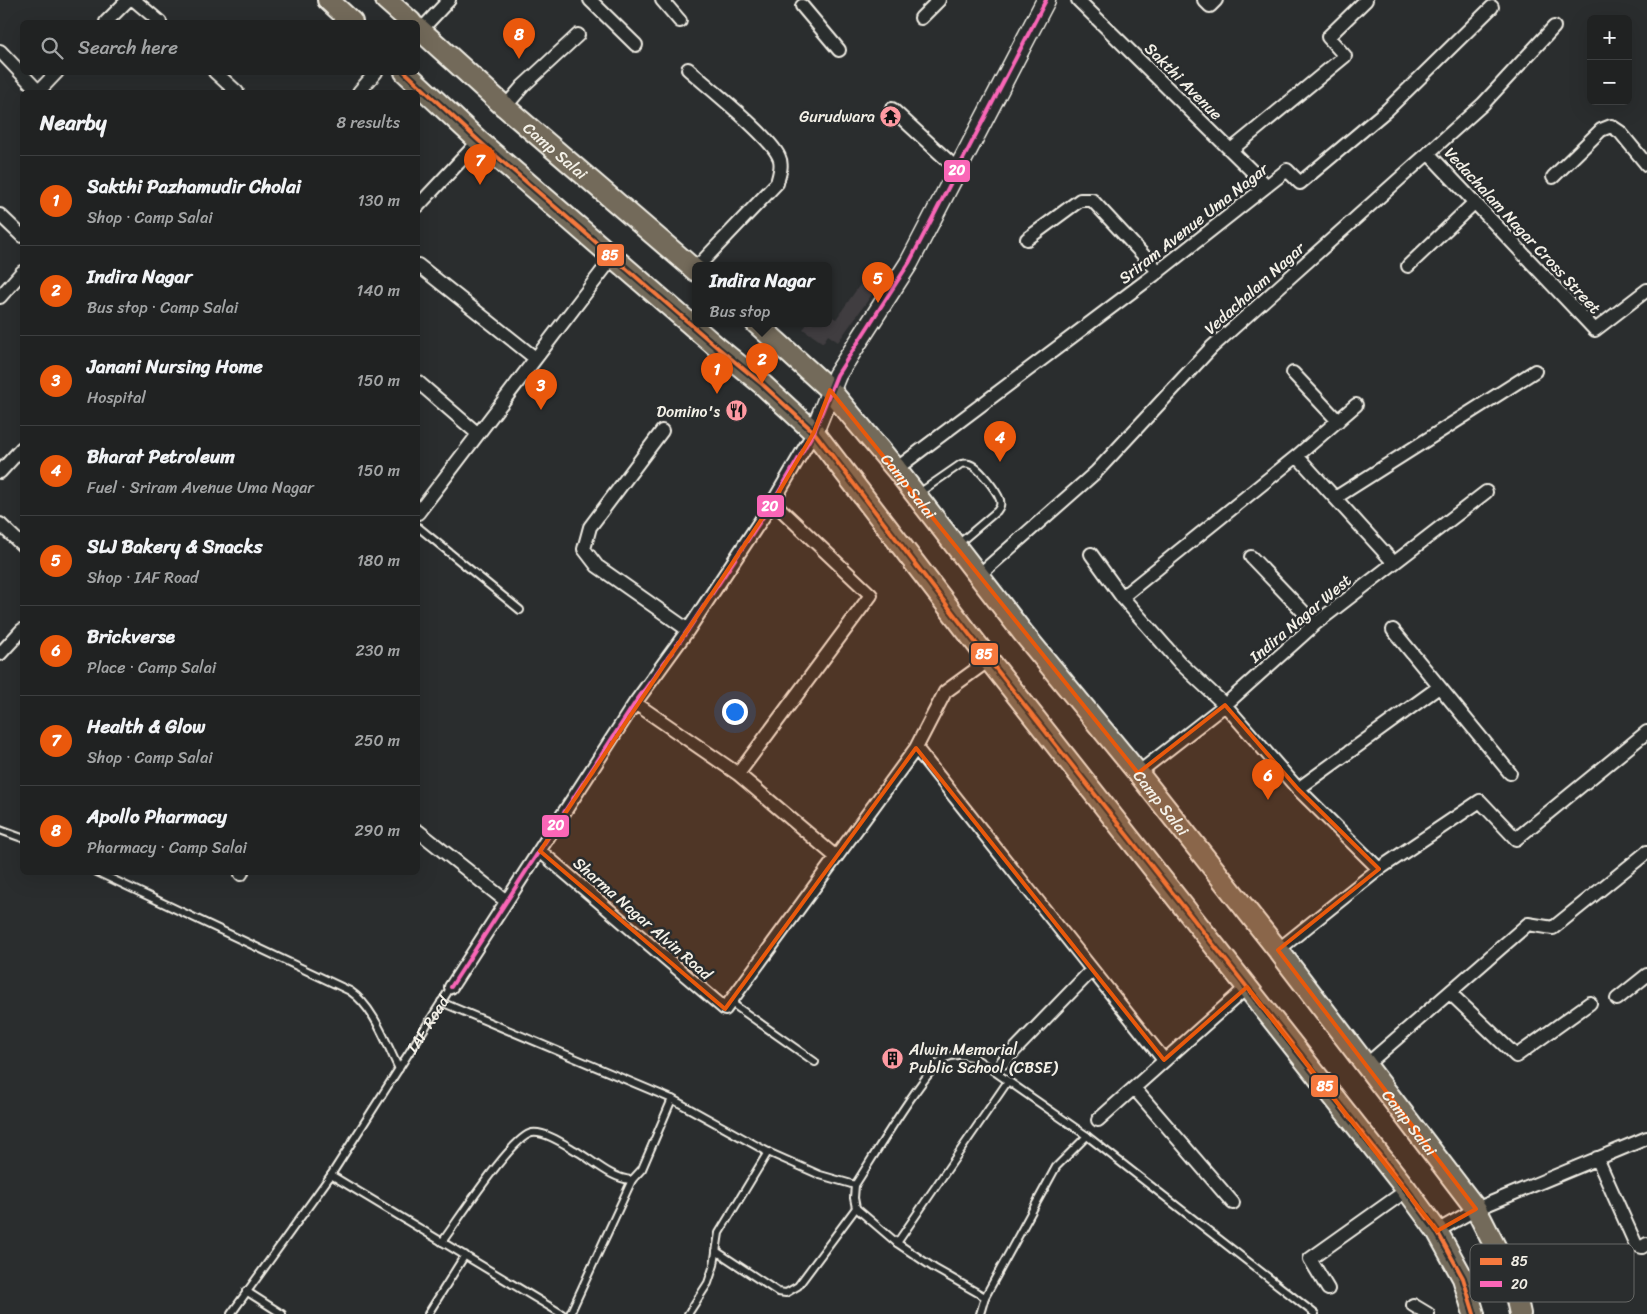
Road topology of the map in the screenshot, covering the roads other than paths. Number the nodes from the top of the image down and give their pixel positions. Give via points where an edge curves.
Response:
1 (128, 0) edge
2 (134, 0) edge
3 (328, 0) edge
4 (386, 0) edge
5 (449, 0) edge
6 (590, 0) edge
7 (662, 0) edge
8 (939, 0) edge
9 (1046, 0) edge
10 (1078, 0) edge
11 (1204, 0) edge
12 (1216, 0) edge
13 (1366, 0) edge
14 (802, 2) edge
15 (1492, 7) dead end
16 (921, 18) dead end
17 (108, 20) edge
18 (158, 20) edge
19 (350, 20) edge
20 (408, 20) edge
21 (680, 21) dead end
22 (420, 24) edge
23 (1554, 26) dead end
24 (420, 31) edge
25 (578, 35) dead end
26 (636, 45) dead end
27 (839, 50) dead end
28 (0, 51) edge
29 (688, 69) dead end
30 (20, 72) edge
31 (23, 75) edge
32 (54, 75) edge
33 (218, 75) edge
34 (373, 75) edge
35 (408, 75) edge
36 (37, 90) edge
37 (41, 90) edge
38 (235, 90) edge
39 (361, 90) edge
40 (505, 107) junction
41 (892, 109) dead end
42 (479, 141) junction
43 (1231, 150) junction
44 (1428, 153) junction
45 (1647, 164) edge
46 (958, 170) junction
47 (1553, 177) dead end
48 (1267, 186) junction
49 (1475, 202) junction
50 (420, 204) edge
51 (0, 215) edge
52 (20, 234) edge
53 (1027, 239) dead end
54 (612, 257) junction
55 (703, 262) edge
56 (692, 266) edge
57 (1408, 266) dead end
58 (420, 267) edge
59 (1159, 272) junction
60 (20, 274) edge
61 (1647, 290) edge
62 (0, 296) edge
63 (692, 325) edge
64 (695, 327) edge
65 (760, 327) edge
66 (535, 358) junction
67 (1535, 371) dead end
68 (1293, 373) dead end
69 (420, 384) edge
70 (830, 390) junction
71 (1356, 405) dead end
72 (1338, 421) junction
73 (662, 431) dead end
74 (814, 432) junction
75 (478, 434) junction
76 (20, 450) edge
77 (1297, 456) junction
78 (896, 469) junction
79 (0, 472) edge
80 (1486, 492) dead end
81 (916, 496) junction
82 (1335, 498) junction
83 (774, 502) junction
84 (420, 510) edge
85 (0, 524) edge
86 (420, 529) edge
87 (20, 543) edge
88 (955, 546) junction
89 (1091, 554) dead end
90 (1252, 556) dead end
91 (1394, 563) junction
92 (978, 576) junction
93 (1122, 597) junction
94 (520, 610) dead end
95 (1315, 624) junction
96 (688, 630) junction
97 (1393, 630) dead end
98 (20, 632) edge
99 (0, 654) edge
100 (988, 660) junction
101 (1439, 687) junction
102 (635, 704) junction
103 (1225, 705) junction
104 (1647, 732) edge
105 (916, 748) junction
106 (1138, 773) junction
107 (1510, 773) dead end
108 (738, 774) junction
109 (1298, 789) junction
110 (0, 830) edge
111 (420, 833) edge
112 (20, 837) edge
113 (540, 851) junction
114 (1647, 852) edge
115 (836, 857) junction
116 (1379, 869) junction
117 (103, 875) edge
118 (506, 901) junction
119 (1278, 950) junction
120 (1092, 970) junction
121 (1647, 975) edge
122 (450, 987) joint
123 (1247, 987) junction
124 (1450, 992) junction
125 (1617, 999) dead end
126 (441, 1002) junction
127 (1590, 1004) dead end
128 (727, 1006) junction
129 (1164, 1060) junction
130 (815, 1062) dead end
131 (1002, 1062) dead end
132 (1365, 1066) junction
133 (399, 1069) junction
134 (1008, 1081) junction
135 (1134, 1088) junction
136 (672, 1099) junction
137 (1098, 1120) dead end
138 (1087, 1136) junction
139 (1647, 1138) edge
140 (768, 1152) junction
141 (1597, 1158) junction
142 (331, 1174) junction
143 (632, 1180) junction
144 (855, 1185) junction
145 (1407, 1190) junction
146 (1233, 1203) dead end
147 (856, 1208) junction
148 (1476, 1209) junction
149 (1437, 1231) junction
150 (442, 1242) junction
151 (897, 1243) junction
152 (1494, 1244) edge
153 (1647, 1244) edge
154 (716, 1250) junction
155 (465, 1255) junction
156 (1328, 1289) dead end
157 (246, 1291) junction
158 (985, 1297) junction
159 (1470, 1301) edge
160 (1470, 1302) edge
161 (1413, 1305) dead end
162 (231, 1314) edge
163 (282, 1314) edge
164 (428, 1314) edge
165 (562, 1314) edge
166 (570, 1314) edge
167 (688, 1314) edge
168 (980, 1314) edge
169 (1315, 1314) edge
170 (1428, 1314) edge
171 (1474, 1314) edge

1 - 17 street
2 - 18 street
3 - 19 main road
4 - 20 main road, Camp Salai
5 - 22 street
6 - 26 street
7 - 21 street
8 - 16 street
9 - 46 street, IAF Road
10 - 43 street, Sakthi Avenue
11 - 12 street via 1210,6
13 - 43 street via 1328,37 1345,56
14 - 27 street
15 - 48 street, Sriram Avenue Uma Nagar via 1387,110 1300,183 1287,170
23 - 44 street, Vedachalam Nagar via 1483,104
24 - 40 main road, Camp Salai
25 - 40 street
28 - 30 street
29 - 55 street via 769,142 780,158 781,171 777,183
31 - 36 street
32 - 37 street
33 - 38 street
34 - 39 street
35 - 42 main road
40 - 56 main road, Camp Salai
41 - 46 street
42 - 50 street
42 - 54 main road
43 - 48 street, Sakthi Avenue
44 - 49 street, Vedachalam Nagar Cross Street
44 - 92 street, Vedachalam Nagar via 1212,347 1096,472
45 - 47 street via 1612,126 1601,130
46 - 70 street, IAF Road via 909,263
48 - 59 street, Sriram Avenue Uma Nagar
49 - 57 street
49 - 61 street, Vedachalam Nagar Cross Street via 1595,330
51 - 52 street
53 - 59 street via 1086,198 1092,200
54 - 63 main road
54 - 66 street
58 - 66 street
59 - 78 street, Sriram Avenue Uma Nagar
60 - 62 street
64 - 74 main road
65 - 70 main road, Camp Salai
66 - 75 street
67 - 82 street
68 - 72 street
69 - 75 street
70 - 74 street, IAF Road
70 - 78 main road, Camp Salai
71 - 72 street
72 - 77 street
73 - 96 street via 590,527 584,549 597,566
74 - 83 street, IAF Road
74 - 100 main road
75 - 84 street
76 - 79 street
77 - 82 street
77 - 93 street
78 - 81 main road, Camp Salai
80 - 91 street, Indira Nagar West
81 - 88 main road, Camp Salai
81 - 88 lane via 961,464 977,468 1000,499 1000,506
82 - 91 street
83 - 96 street, IAF Road
83 - 108 street via 871,595
85 - 87 street
86 - 94 lane
88 - 92 main road, Camp Salai
89 - 93 street
90 - 95 street
91 - 95 street, Indira Nagar West
92 - 106 main road, Camp Salai
93 - 103 street via 1180,663
95 - 103 street, Indira Nagar West
96 - 102 street, IAF Road
97 - 101 street
98 - 99 street
100 - 105 street via 945,692
100 - 123 main road
101 - 107 street
101 - 109 street
102 - 108 street
102 - 113 street, IAF Road
103 - 106 street, Indira Nagar West
103 - 109 street
104 - 116 street via 1516,839 1480,801
105 - 115 street
105 - 120 street
106 - 119 main road, Camp Salai
108 - 115 street
109 - 116 street
110 - 112 lane
111 - 118 street
113 - 118 street, IAF Road
113 - 128 street, Sharma Nagar Alvin Road
114 - 124 street via 1553,928 1528,924
115 - 128 street
116 - 119 street
117 - 133 lane via 350,991 367,1008
118 - 122 street, IAF Road
119 - 132 main road, Camp Salai
120 - 129 street
120 - 131 street
121 - 125 street
122 - 126 lane, IAF Road
123 - 129 street
123 - 145 main road
124 - 127 street via 1516,1056
124 - 132 street
126 - 133 lane, IAF Road
126 - 136 lane
128 - 130 lane
129 - 135 street
132 - 148 main road, Camp Salai
133 - 142 lane, IAF Road
134 - 138 lane
134 - 144 lane via 975,1058 957,1054 944,1059 927,1077
134 - 151 lane
135 - 137 street
135 - 146 street
136 - 140 lane
136 - 143 lane via 642,1169
138 - 158 lane via 1056,1167
138 - 169 lane
139 - 141 street
140 - 144 lane via 820,1175
140 - 154 lane via 719,1233
141 - 148 street
141 - 153 street via 1636,1245 1642,1247
142 - 150 lane
142 - 157 lane, IAF Road
143 - 150 lane via 618,1178 578,1152 541,1134 532,1133 513,1145
143 - 166 lane
144 - 147 lane
145 - 149 main road
145 - 156 street via 1310,1259
147 - 151 lane
147 - 154 lane via 798,1286 786,1293 778,1292
148 - 149 street
148 - 152 main road, Camp Salai
149 - 159 main road via 1463,1278
150 - 155 lane
151 - 158 lane
154 - 167 lane via 708,1283
155 - 164 lane
155 - 165 lane
157 - 162 lane, IAF Road
157 - 163 lane
158 - 168 lane
160 - 171 main road
161 - 170 street

